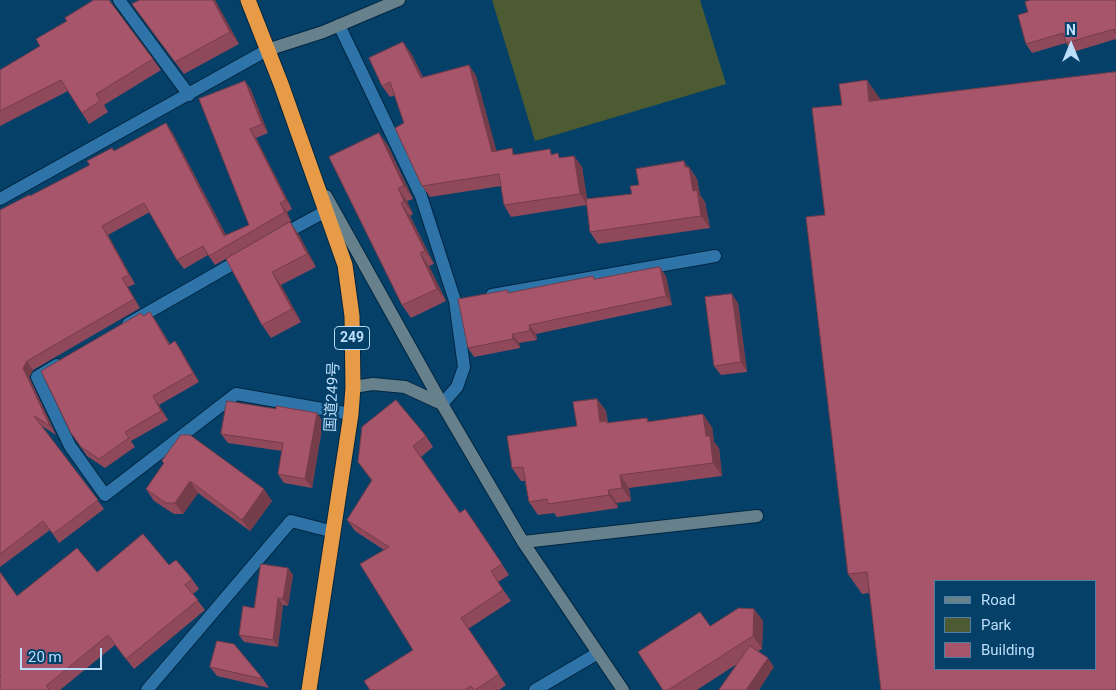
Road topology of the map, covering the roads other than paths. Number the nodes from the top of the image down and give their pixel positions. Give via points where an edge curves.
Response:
1 (119, 0) edge
2 (248, 0) edge
3 (399, 0) edge
4 (339, 25) junction
5 (267, 50) junction
6 (188, 95) junction
7 (314, 174) junction
8 (0, 199) edge
9 (326, 212) junction
10 (273, 240) edge
11 (256, 250) edge
12 (715, 256) dead end
13 (484, 296) edge
14 (121, 328) edge
15 (70, 357) edge
16 (353, 387) junction
17 (442, 404) junction
18 (351, 414) junction
19 (757, 516) dead end
20 (334, 532) junction
21 (523, 542) junction
22 (598, 653) junction
23 (147, 690) edge
24 (309, 690) edge
25 (535, 690) edge
26 (623, 690) edge

1 - 6 street
2 - 5 highway, 国道249号 / 249
3 - 4 street
4 - 5 street
4 - 17 street via 420,196 460,300 464,367 457,387
5 - 6 street
5 - 7 highway, 国道249号 / 249
6 - 8 street
7 - 9 highway, 国道249号 / 249
7 - 17 street
9 - 10 street
9 - 16 highway, 国道249号 / 249 via 345,265 352,316
11 - 14 street
12 - 13 street
15 - 18 street via 37,377 70,446 105,495 236,394
16 - 17 street via 373,384 405,387
16 - 18 highway, 国道249号 / 249
17 - 21 street
18 - 20 highway, 国道249号 / 249
19 - 21 street
20 - 23 street via 291,521
20 - 24 highway, 国道249号 / 249
21 - 22 street
22 - 25 street
22 - 26 street

